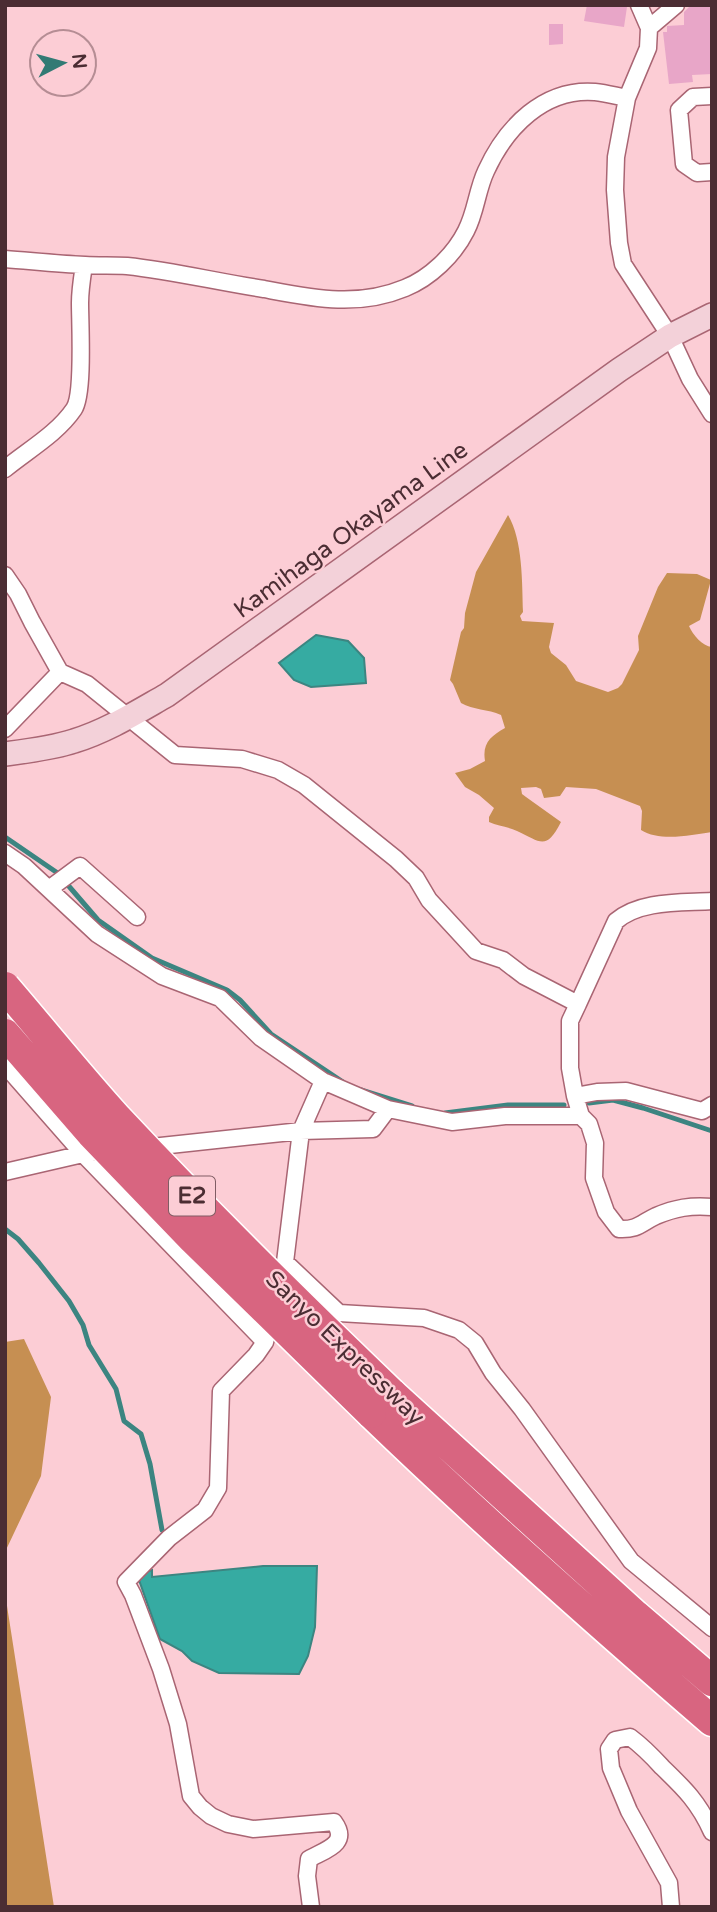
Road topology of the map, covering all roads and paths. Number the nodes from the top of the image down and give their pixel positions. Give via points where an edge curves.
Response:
1 (639, 5) edge
2 (676, 5) edge
3 (649, 28) junction
4 (712, 96) edge
5 (626, 98) junction
6 (712, 172) edge
7 (5, 259) edge
8 (83, 265) junction
9 (712, 315) edge
10 (670, 336) junction
11 (712, 414) edge
12 (5, 469) edge
13 (5, 575) edge
14 (61, 672) junction
15 (127, 718) junction
16 (5, 729) edge
17 (5, 754) edge
18 (5, 853) edge
19 (49, 889) junction
20 (712, 901) edge
21 (137, 917) dead end
22 (5, 987) edge
23 (578, 1004) junction
24 (5, 1034) edge
25 (5, 1065) edge
26 (323, 1081) junction
27 (575, 1096) junction
28 (712, 1105) edge
29 (387, 1109) junction
30 (581, 1116) junction
31 (301, 1131) junction
32 (83, 1154) junction
33 (5, 1171) edge
34 (712, 1207) edge
35 (285, 1262) junction
36 (265, 1342) junction
37 (381, 1403) junction
38 (712, 1628) edge
39 (712, 1681) edge
40 (712, 1721) edge
41 (712, 1832) edge
42 (311, 1907) edge
43 (671, 1907) edge

1 - 3 street
2 - 3 street
3 - 5 street via 648,48
4 - 6 street via 692,97 679,110 684,164 697,173
5 - 8 street via 575,93 559,96 528,114 497,150 466,230 452,252 405,288 364,299 326,300 126,266
5 - 10 street via 616,157 619,243 623,264
7 - 8 street
8 - 12 street via 76,406 63,423
9 - 10 main road, Kamihaga Okayama Line
10 - 11 street
10 - 15 main road, Kamihaga Okayama Line via 167,695
13 - 14 street
14 - 15 street via 88,684
14 - 16 street
15 - 17 main road, Kamihaga Okayama Line via 75,741
15 - 23 street via 175,755 242,759 278,770 304,785 416,878 429,900 477,951 503,960
18 - 19 street
19 - 21 street via 80,866
19 - 26 street via 97,934 162,976 220,998 261,1038
20 - 23 street via 626,912 615,921
22 - 37 highway, Sanyo Expressway / E2, bridge via 124,1124 280,1285
23 - 27 street via 570,1021
24 - 37 highway, Sanyo Expressway / E2, bridge via 91,1133 194,1239
25 - 32 street
26 - 29 street
26 - 31 street
27 - 28 street via 626,1091 702,1111
27 - 30 street
29 - 30 street via 452,1122 505,1116
29 - 31 street via 373,1129
30 - 34 street via 595,1143 594,1178 606,1212 620,1229 632,1230 684,1206
31 - 32 street
31 - 35 street
32 - 33 street
32 - 36 street
35 - 36 street
35 - 38 street via 339,1314 424,1318 459,1330 475,1343 631,1561
36 - 42 street via 221,1391 218,1488 205,1510 169,1538 126,1582 161,1669 178,1724 191,1796 200,1807 228,1824 253,1829 334,1822 340,1830 336,1844 309,1859
37 - 39 highway, Sanyo Expressway / E2
37 - 40 highway, Sanyo Expressway / E2 via 419,1459
41 - 43 street via 691,1795 642,1747 630,1737 615,1740 609,1749 611,1768 669,1883

